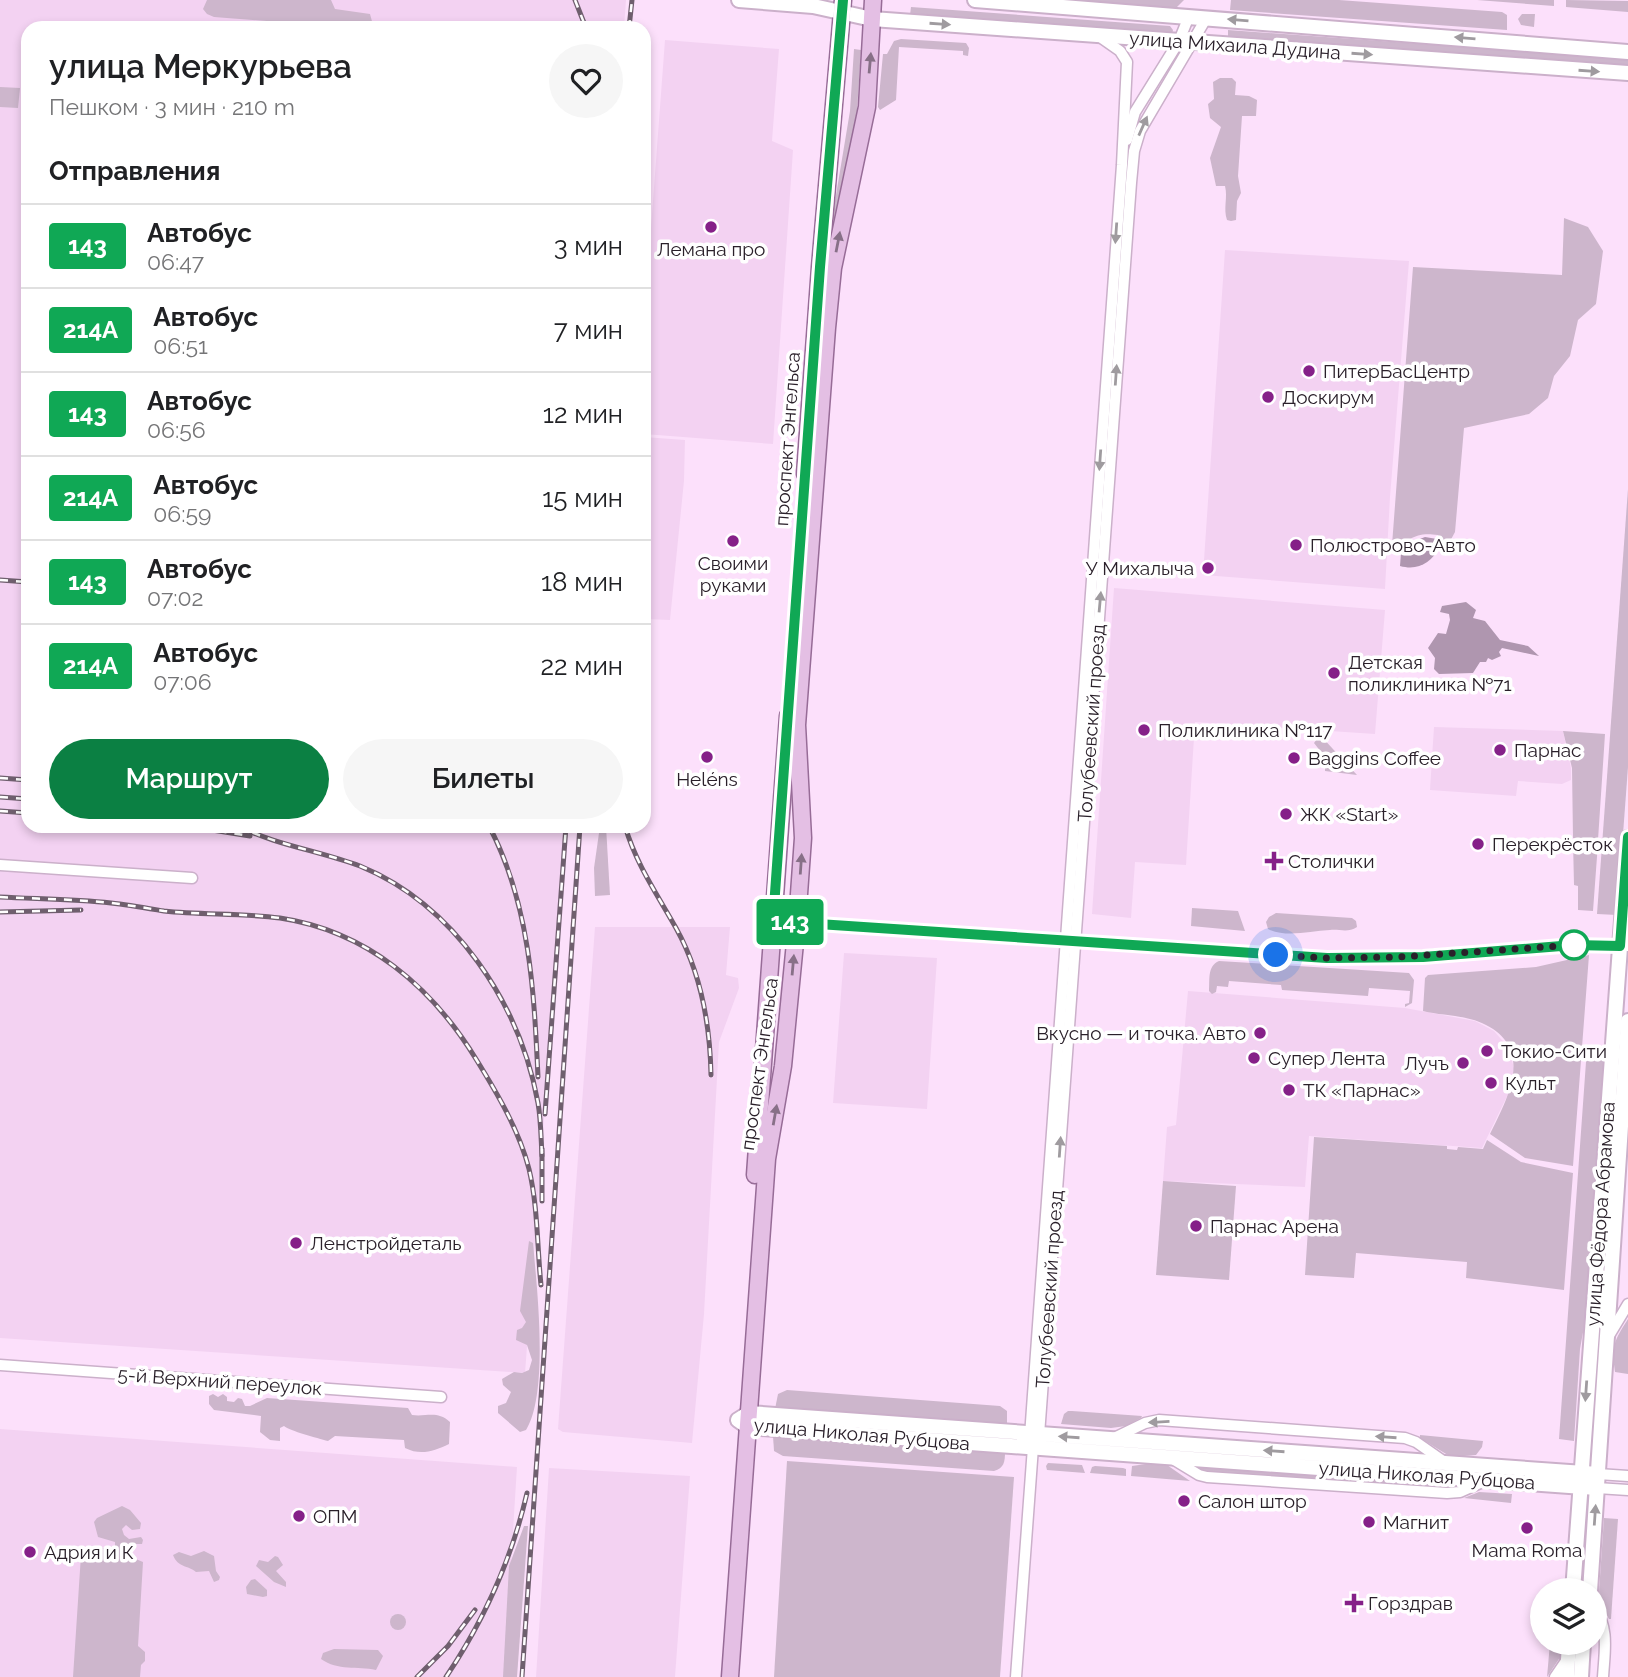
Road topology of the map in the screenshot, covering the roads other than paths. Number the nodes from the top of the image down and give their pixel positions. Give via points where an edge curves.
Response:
1 (739, 0) edge
2 (873, 0) edge
3 (975, 0) edge
4 (843, 6) edge
5 (1189, 16) junction
6 (1207, 17) junction
7 (872, 19) junction
8 (1097, 35) junction
9 (1186, 41) junction
10 (1628, 52) edge
11 (1628, 74) edge
12 (1122, 165) junction
13 (1628, 838) edge
14 (0, 865) edge
15 (192, 878) dead end
16 (773, 921) junction
17 (797, 922) junction
18 (1070, 940) junction
19 (1624, 946) edge
20 (1628, 1021) edge
21 (1628, 1304) edge
22 (1605, 1342) junction
23 (0, 1366) edge
24 (441, 1397) dead end
25 (745, 1420) junction
26 (1034, 1438) junction
27 (1110, 1440) junction
28 (1447, 1463) junction
29 (1628, 1476) edge
30 (1581, 1480) junction
31 (1597, 1481) junction
32 (1628, 1490) edge
33 (1574, 1578) edge
34 (1591, 1578) edge
35 (1567, 1655) edge
36 (1569, 1655) edge
37 (1582, 1655) edge
38 (1604, 1655) edge
39 (719, 1677) edge
40 (730, 1677) edge
41 (1016, 1677) edge
42 (1555, 1677) edge
43 (1567, 1677) edge
44 (1581, 1677) edge
45 (1603, 1677) edge

1 - 4 street, улица Михаила Дудина
2 - 7 main road, проспект Энгельса
3 - 5 street, улица Михаила Дудина
4 - 7 street, улица Михаила Дудина
4 - 16 main road, проспект Энгельса
5 - 6 street, улица Михаила Дудина
5 - 9 street, Толубеевский проезд
6 - 9 street, Толубеевский проезд
10 -> 6 street, улица Михаила Дудина
7 -> 8 street, улица Михаила Дудина
17 -> 7 main road, проспект Энгельса via 803,838 797,725 827,328 833,268 867,107
8 - 9 street, улица Михаила Дудина
8 - 12 street, Толубеевский проезд via 1127,62
9 -> 11 street, улица Михаила Дудина
9 - 12 street, Толубеевский проезд via 1135,112
18 -> 9 street, Толубеевский проезд via 1134,152 1146,118
12 -> 18 street, Толубеевский проезд
13 - 19 street, улица Фёдора Абрамова
14 - 15 street
16 - 17 street
16 - 25 main road, проспект Энгельса
17 - 18 street
25 -> 17 main road, проспект Энгельса via 767,1159 783,1066
18 - 19 street via 1327,958
18 - 26 street, Толубеевский проезд
19 -> 30 street, улица Фёдора Абрамова
20 - 22 street, улица Фёдора Абрамова
21 - 22 street
22 - 31 street, улица Фёдора Абрамова
23 - 24 street, 5-й Верхний переулок
25 - 26 street, улица Николая Рубцова
25 - 39 main road, проспект Энгельса
25 - 40 main road, проспект Энгельса
27 -> 26 street, улица Николая Рубцова
26 - 30 street, улица Николая Рубцова via 1167,1456 1487,1480
26 - 41 street, Толубеевский проезд
28 -> 27 street, улица Николая Рубцова
28 -> 27 street via 1405,1438 1158,1420
28 - 30 street, улица Николая Рубцова
29 - 31 street, улица Николая Рубцова
30 - 31 street, улица Николая Рубцова
30 - 33 street, улица Фёдора Абрамова
31 - 32 street, улица Николая Рубцова
34 -> 31 street, улица Фёдора Абрамова
35 - 42 street
36 - 43 street
37 - 44 street
38 - 45 street

